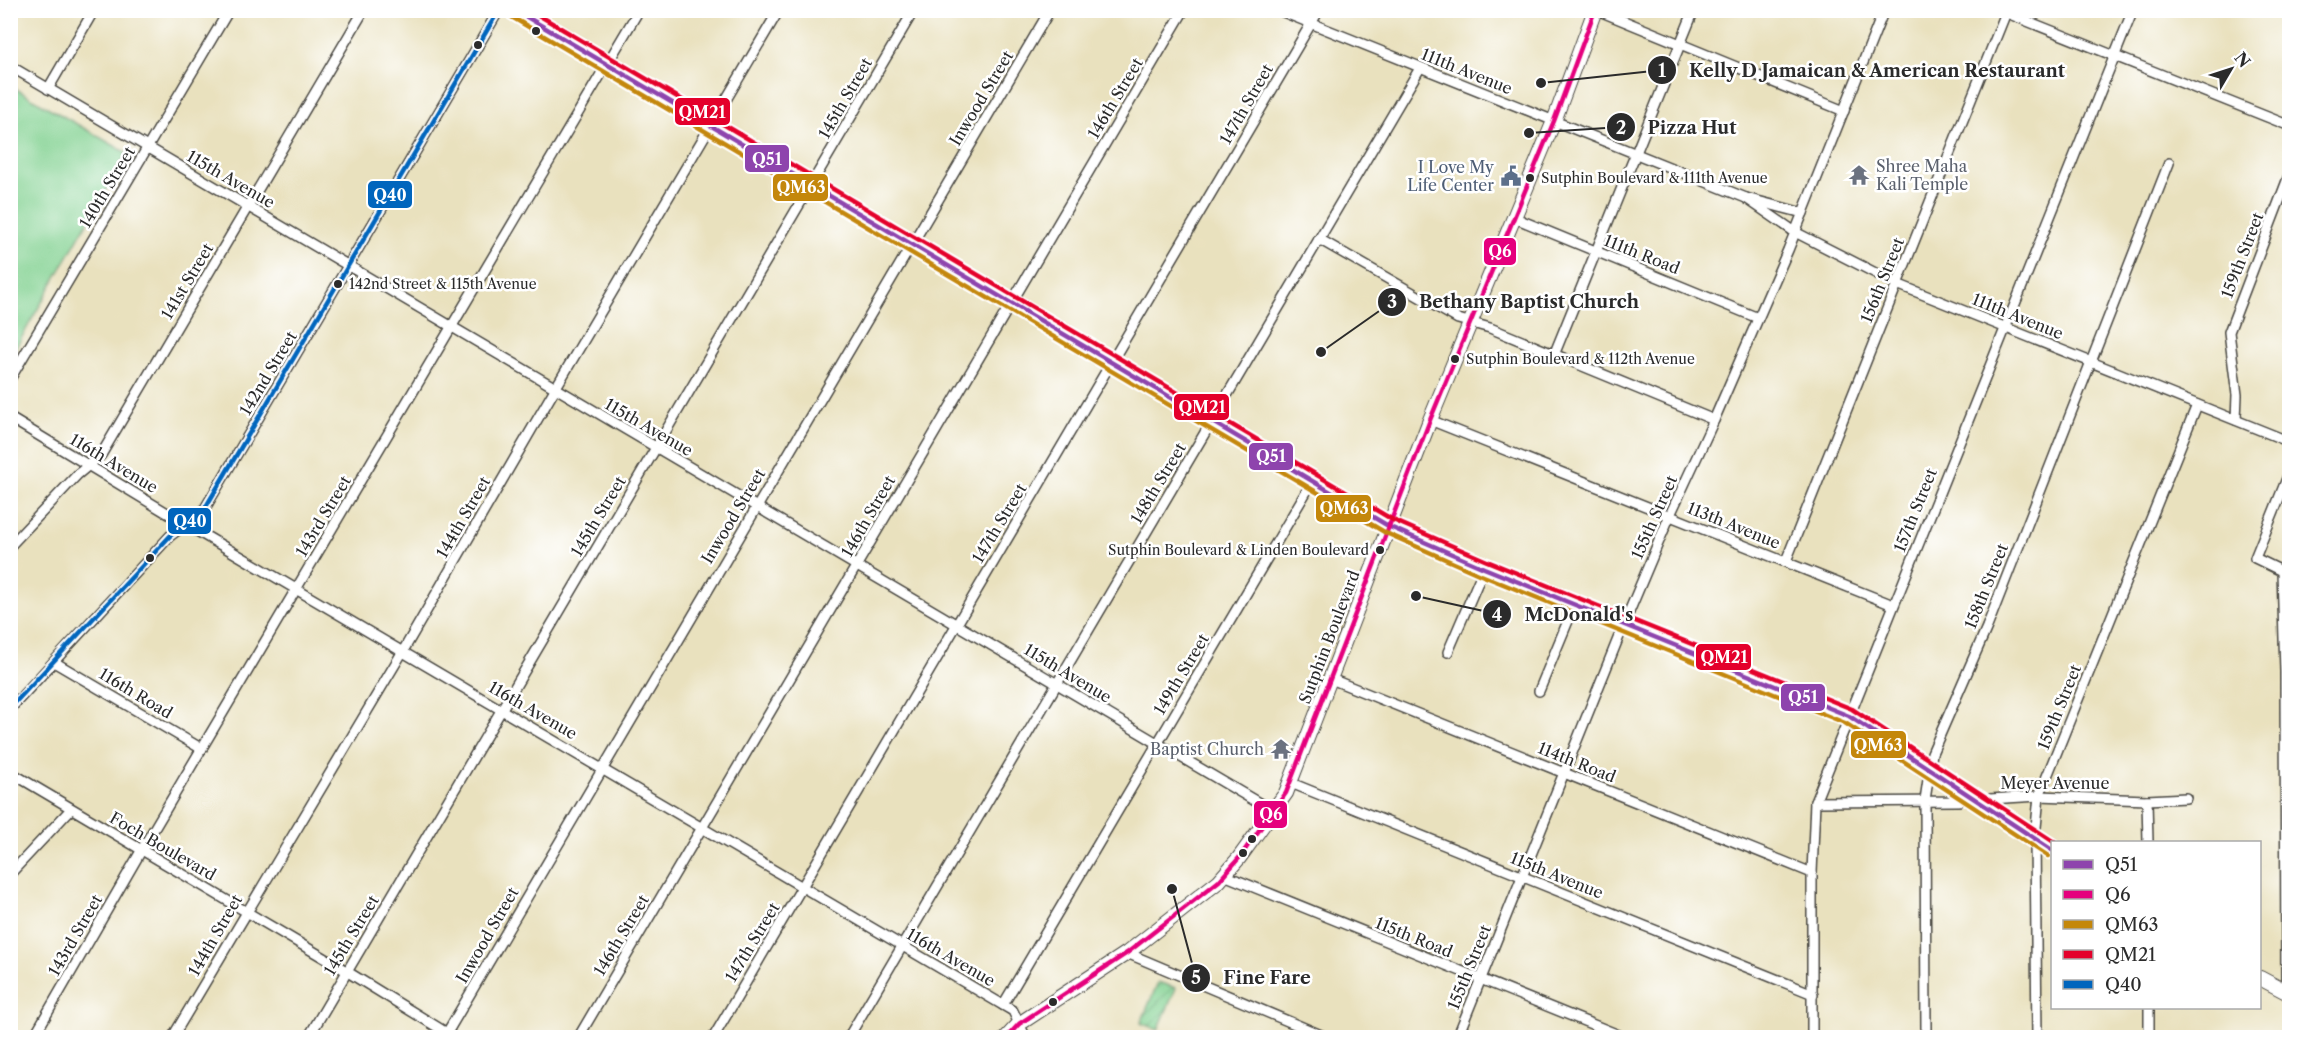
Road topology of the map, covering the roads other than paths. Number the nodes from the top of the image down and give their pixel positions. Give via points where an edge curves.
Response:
1 (94, 10) edge
2 (229, 10) edge
3 (364, 10) edge
4 (499, 10) edge
5 (513, 10) edge
6 (639, 10) edge
7 (779, 10) edge
8 (914, 10) edge
9 (1050, 10) edge
10 (1184, 10) edge
11 (1278, 10) edge
12 (1319, 10) edge
13 (1596, 10) edge
14 (1694, 10) edge
15 (1884, 10) edge
16 (2133, 10) edge
17 (2005, 11) edge
18 (1311, 24) junction
19 (1680, 45) junction
20 (2115, 56) junction
21 (10, 66) edge
22 (606, 66) junction
23 (1420, 68) junction
24 (48, 89) junction
25 (1844, 111) junction
26 (1554, 121) junction
27 (2289, 126) edge
28 (711, 127) junction
29 (148, 147) junction
30 (1635, 154) junction
31 (2169, 162) dead end
32 (2289, 173) edge
33 (811, 186) junction
34 (1746, 198) junction
35 (248, 206) junction
36 (1803, 213) junction
37 (1515, 218) junction
38 (1795, 232) junction
39 (1319, 239) junction
40 (911, 245) junction
41 (1596, 252) junction
42 (348, 266) junction
43 (1897, 284) junction
44 (1011, 304) junction
45 (1758, 318) junction
46 (1469, 323) junction
47 (2005, 327) junction
48 (452, 328) junction
49 (1554, 355) junction
50 (2091, 362) junction
51 (1111, 363) junction
52 (10, 379) edge
53 (555, 389) junction
54 (2198, 405) junction
55 (10, 418) edge
56 (1430, 420) junction
57 (1714, 420) junction
58 (2236, 420) junction
59 (1211, 422) junction
60 (2289, 442) edge
61 (656, 448) junction
62 (89, 465) junction
63 (2289, 471) edge
64 (1312, 482) junction
65 (756, 507) junction
66 (1670, 515) junction
67 (187, 525) junction
68 (1390, 527) junction
69 (10, 546) edge
70 (1786, 561) junction
71 (857, 566) junction
72 (1484, 568) junction
73 (2286, 573) edge
74 (297, 589) junction
75 (1575, 604) junction
76 (1893, 605) junction
77 (1624, 624) junction
78 (957, 625) junction
79 (403, 651) junction
80 (1448, 652) dead end
81 (54, 662) junction
82 (2288, 673) edge
83 (1331, 679) junction
84 (1056, 684) junction
85 (1539, 691) dead end
86 (10, 709) edge
87 (502, 709) junction
88 (1849, 716) junction
89 (1157, 743) junction
90 (202, 749) junction
91 (602, 768) junction
92 (1930, 769) junction
93 (10, 772) edge
94 (1563, 773) junction
95 (1291, 783) junction
96 (2039, 796) junction
97 (2186, 798) dead end
98 (1925, 800) junction
99 (1977, 800) junction
100 (2147, 800) junction
101 (1815, 802) junction
102 (71, 809) junction
103 (1274, 812) junction
104 (702, 828) junction
105 (2287, 828) edge
106 (2035, 838) junction
107 (2148, 841) edge
108 (2051, 849) edge
109 (141, 850) junction
110 (1812, 873) junction
111 (10, 874) edge
112 (1224, 875) junction
113 (1522, 877) junction
114 (802, 887) junction
115 (246, 912) junction
116 (902, 946) junction
117 (1127, 953) junction
118 (347, 971) junction
119 (2261, 979) edge
120 (1480, 980) junction
121 (2288, 993) edge
122 (1813, 994) junction
123 (1003, 1005) junction
124 (2149, 1009) edge
125 (1019, 1024) junction
126 (449, 1036) edge
127 (33, 1038) edge
128 (172, 1038) edge
129 (308, 1038) edge
130 (578, 1038) edge
131 (713, 1038) edge
132 (848, 1038) edge
133 (1006, 1038) edge
134 (1028, 1038) edge
135 (1328, 1038) edge
136 (1457, 1038) edge
137 (1626, 1038) edge
138 (1812, 1038) edge
139 (1926, 1038) edge
140 (2037, 1038) edge
141 (2149, 1038) edge

1 - 24 street
2 - 29 street, 140th Street
3 - 35 street, 141st Street
4 - 42 street, 142nd Street
5 - 22 main road
6 - 22 street, 143rd Street
7 - 28 street, 144th Street
8 - 33 street, 145th Street
9 - 40 street, Inwood Street
10 - 44 street, 146th Street
11 - 18 street, 111th Avenue
12 - 18 street, 147th Street
13 - 19 street
13 - 26 main road, Sutphin Boulevard
14 - 19 street
15 - 25 street, 155th Street
16 - 20 street, 157th Street
17 - 20 street
17 - 43 street, 156th Street
18 - 23 street, 111th Avenue
18 - 51 street, 147th Street
19 - 25 street
19 - 30 street
20 - 27 street
20 - 47 street, 157th Street
21 - 24 street, 115th Avenue
22 - 28 main road
22 - 48 street, 143rd Street
23 - 26 street, 111th Avenue
23 - 39 street, 148th Street
24 - 29 street, 115th Avenue
25 - 36 street, 155th Street
26 - 30 street, 111th Avenue
26 - 37 main road, Sutphin Boulevard
28 - 33 main road
28 - 53 street, 144th Street
29 - 35 street, 115th Avenue
29 - 52 street, 140th Street
30 - 34 street, 111th Avenue
30 - 41 street
31 - 50 street, 158th Street
32 - 58 street, 159th Street via 2229,332
33 - 40 main road
33 - 61 street, 145th Street
34 - 36 street, 111th Avenue
34 - 38 street, 111th Avenue
35 - 42 street, 115th Avenue
35 - 62 street, 141st Street via 101,455
36 - 38 street, 155th Street
37 - 41 street, 111th Road
37 - 46 main road, Sutphin Boulevard
38 - 43 street, 111th Avenue
38 - 45 street, 155th Street
39 - 46 street
39 - 59 street, 148th Street
40 - 44 main road
40 - 65 street, Inwood Street
41 - 45 street, 111th Road
41 - 49 street
42 - 48 street, 115th Avenue
42 - 67 street, 142nd Street via 204,510
43 - 47 street, 111th Avenue
43 - 70 street, 156th Street
44 - 51 main road
44 - 71 street, 146th Street
45 - 57 street, 155th Street
46 - 49 street
46 - 56 main road, Sutphin Boulevard
47 - 50 street, 111th Avenue
47 - 76 street, 157th Street
48 - 53 street, 115th Avenue
48 - 74 street, 143rd Street
49 - 57 street
50 - 54 street, 111th Avenue
50 - 92 street, 158th Street via 1991,616 1932,753
51 - 59 main road
51 - 78 street, 147th Street
53 - 61 street, 115th Avenue
53 - 79 street, 144th Street
54 - 58 street, 111th Avenue
54 - 96 street, 159th Street
55 - 62 street, 116th Avenue
56 - 66 street, 113th Avenue
56 - 68 main road, Sutphin Boulevard
57 - 66 street, 155th Street
58 - 60 street, 111th Avenue
59 - 64 main road
59 - 84 street, 148th Street
61 - 65 street, 115th Avenue
61 - 87 street, 145th Street
62 - 67 street, 116th Avenue
62 - 69 street, 141st Street
63 - 73 street via 2255,558
64 - 68 main road
64 - 89 street, 149th Street
65 - 71 street, 115th Avenue
65 - 91 street, Inwood Street
66 - 70 street, 113th Avenue
66 - 77 street, 155th Street
67 - 74 street, 116th Avenue
67 - 81 street, 142nd Street via 170,536
68 - 72 main road
68 - 83 main road, Sutphin Boulevard
70 - 76 street, 113th Avenue
71 - 78 street, 115th Avenue
71 - 104 street, 146th Street
72 - 75 main road
72 - 80 street
73 - 82 street
74 - 79 street, 116th Avenue
74 - 90 street, 143rd Street
75 - 77 main road
75 - 85 street
76 - 88 street, 157th Street
77 - 88 main road
77 - 94 street, 155th Street
78 - 84 street, 115th Avenue
78 - 114 street, 147th Street
79 - 87 street, 116th Avenue
79 - 115 street, 144th Street
81 - 86 street, 142nd Street
81 - 90 street, 116th Road
82 - 105 street
83 - 94 street, 114th Road
83 - 95 main road, Sutphin Boulevard
84 - 89 street, 115th Avenue
84 - 116 street, 148th Street
87 - 91 street, 116th Avenue
87 - 118 street, 145th Street
88 - 92 main road
88 - 101 street, 157th Street
89 - 103 street, 115th Avenue
89 - 123 street, 149th Street
90 - 109 street, 143rd Street
91 - 104 street, 116th Avenue
91 - 126 street, Inwood Street
92 - 98 street, 158th Street
92 - 99 main road
93 - 102 street, Foch Boulevard
94 - 110 street, 114th Road
94 - 113 street, 155th Street
95 - 103 main road, Sutphin Boulevard
95 - 113 street, 115th Avenue
96 - 99 street, Meyer Avenue
96 - 100 street, Meyer Avenue
96 - 106 street, 159th Street
97 - 100 street, Meyer Avenue
98 - 99 street, Meyer Avenue
98 - 101 street, Meyer Avenue
98 - 139 street, 158th Street
99 - 106 main road
100 - 107 street
101 - 110 street, 157th Street
102 - 109 street, Foch Boulevard
102 - 111 street
103 - 112 main road, Sutphin Boulevard
104 - 114 street, 116th Avenue
104 - 130 street, 146th Street
105 - 121 street
106 - 108 main road
106 - 140 street, 159th Street
109 - 115 street, Foch Boulevard
109 - 127 street, 143rd Street
110 - 122 street, 157th Street
112 - 117 main road, Sutphin Boulevard
112 - 120 street, 115th Road
113 - 120 street, 155th Street
113 - 122 street, 115th Avenue
114 - 116 street, 116th Avenue
114 - 131 street, 147th Street
115 - 118 street, Foch Boulevard
115 - 128 street, 144th Street
116 - 123 street, 116th Avenue
116 - 132 street, 148th Street
117 - 125 main road, Sutphin Boulevard
117 - 135 street
118 - 126 street, Foch Boulevard
118 - 129 street, 145th Street
119 - 121 main road
120 - 136 street, 155th Street
120 - 137 street, 115th Road
122 - 138 street, 157th Street
123 - 125 street, 116th Avenue via 1013,1011
124 - 141 street
125 - 133 main road, Sutphin Boulevard
125 - 134 street, 116th Avenue

